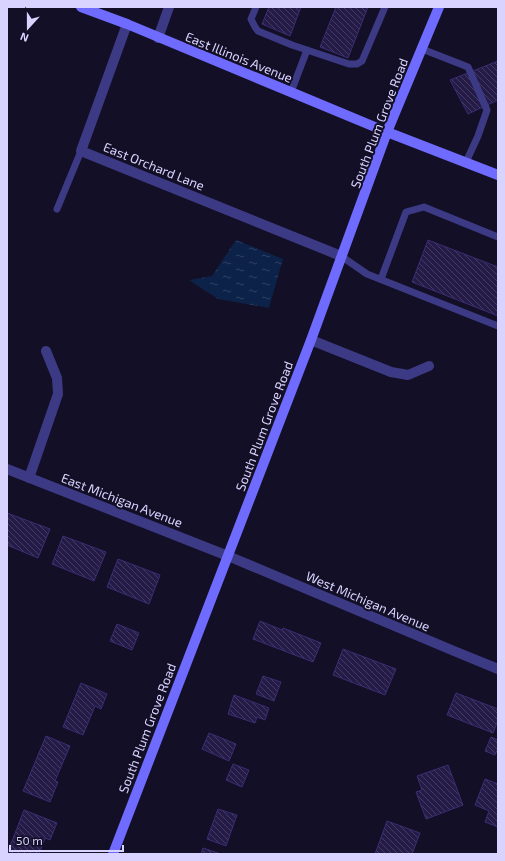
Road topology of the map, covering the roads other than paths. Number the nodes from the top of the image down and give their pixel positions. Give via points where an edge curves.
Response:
1 (81, 7) edge
2 (169, 7) edge
3 (256, 7) edge
4 (385, 7) edge
5 (439, 7) edge
6 (127, 24) junction
7 (158, 38) junction
8 (422, 49) junction
9 (307, 50) junction
10 (291, 92) junction
11 (387, 132) junction
12 (81, 151) junction
13 (466, 162) junction
14 (498, 174) edge
15 (57, 209) dead end
16 (498, 237) edge
17 (342, 256) junction
18 (381, 279) junction
19 (498, 326) edge
20 (311, 340) junction
21 (46, 351) dead end
22 (429, 366) dead end
23 (7, 469) edge
24 (29, 478) junction
25 (228, 556) junction
26 (498, 669) edge
27 (113, 854) edge

1 - 6 main road, East Illinois Avenue
2 - 7 street
3 - 9 lane via 251,19 258,31
4 - 9 lane via 362,60 357,64 349,64
5 - 8 main road, South Plum Grove Road
6 - 7 main road, East Illinois Avenue
6 - 12 street
7 - 10 main road, East Illinois Avenue
8 - 11 main road, South Plum Grove Road
8 - 13 lane via 468,67 487,110
9 - 10 lane
10 - 11 main road, East Illinois Avenue
11 - 13 main road, East Illinois Avenue
11 - 17 main road, South Plum Grove Road
12 - 15 lane
12 - 17 street, East Orchard Lane
13 - 14 main road, East Illinois Avenue
16 - 18 lane via 424,207 406,212
17 - 18 lane via 367,274
17 - 20 main road, South Plum Grove Road
18 - 19 lane
20 - 22 street via 392,372 408,375
20 - 25 main road, South Plum Grove Road
21 - 24 street via 57,378 58,394
23 - 24 street, East Michigan Avenue
24 - 25 street, East Michigan Avenue
25 - 26 street, West Michigan Avenue
25 - 27 main road, South Plum Grove Road

